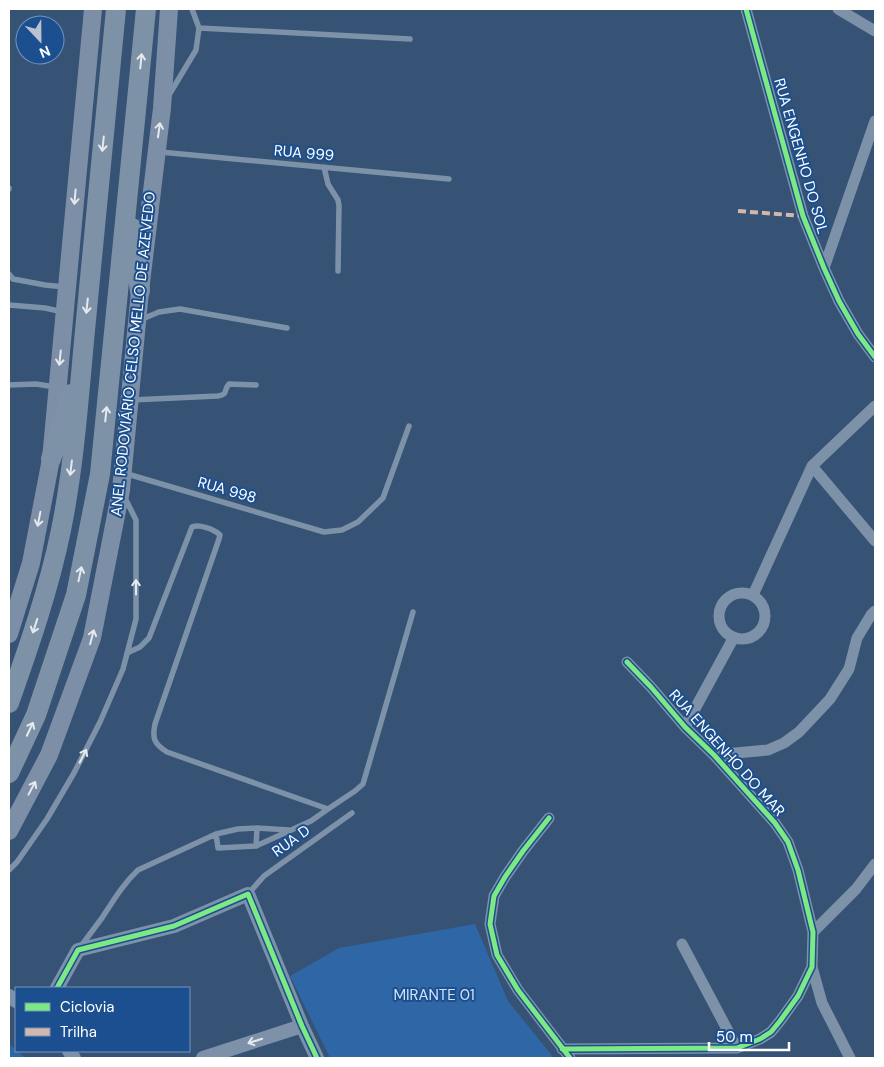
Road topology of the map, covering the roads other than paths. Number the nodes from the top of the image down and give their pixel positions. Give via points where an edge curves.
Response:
1 (93, 9) edge
2 (116, 9) edge
3 (146, 9) edge
4 (169, 9) edge
5 (192, 9) edge
6 (746, 9) edge
7 (838, 9) edge
8 (199, 28) junction
9 (875, 31) edge
10 (410, 39) dead end
11 (162, 108) junction
12 (875, 120) edge
13 (156, 152) junction
14 (324, 167) junction
15 (449, 179) dead end
16 (127, 194) junction
17 (824, 268) junction
18 (338, 271) dead end
19 (9, 274) edge
20 (67, 287) junction
21 (140, 291) junction
22 (9, 305) edge
23 (65, 313) junction
24 (137, 321) junction
25 (287, 328) dead end
26 (84, 341) junction
27 (875, 357) edge
28 (9, 385) edge
29 (256, 385) dead end
30 (57, 387) junction
31 (129, 400) junction
32 (875, 406) edge
33 (409, 426) dead end
34 (51, 458) junction
35 (812, 466) junction
36 (122, 472) junction
37 (120, 490) junction
38 (875, 541) edge
39 (753, 595) junction
40 (875, 611) edge
41 (413, 612) dead end
42 (9, 634) edge
43 (734, 637) junction
44 (127, 653) junction
45 (627, 662) dead end
46 (9, 703) edge
47 (685, 727) junction
48 (714, 755) junction
49 (9, 773) edge
50 (328, 809) junction
51 (352, 813) dead end
52 (549, 818) dead end
53 (257, 828) junction
54 (292, 830) junction
55 (9, 831) edge
56 (216, 834) junction
57 (256, 846) junction
58 (875, 864) edge
59 (9, 870) edge
60 (248, 894) junction
61 (813, 932) junction
62 (682, 944) dead end
63 (78, 950) junction
64 (812, 967) junction
65 (58, 987) edge
66 (302, 1026) junction
67 (737, 1048) junction
68 (562, 1049) junction
69 (226, 1054) edge
70 (203, 1058) edge
71 (317, 1058) edge
72 (570, 1058) edge
73 (850, 1058) edge

1 -> 20 main road
2 -> 26 highway
16 -> 3 highway, ANEL RODOVIÁRIO CELSO MELLO DE AZEVEDO
4 - 11 main road, ANEL RODOVIÁRIO CELSO MELLO DE AZEVEDO
5 - 8 lane
6 - 17 street, RUA ENGENHO DO SOL via 802,216
7 - 9 street
8 - 10 lane
8 - 11 lane via 196,50
13 -> 11 main road, ANEL RODOVIÁRIO CELSO MELLO DE AZEVEDO
12 - 17 street
13 - 14 lane, RUA 999
13 - 21 main road, ANEL RODOVIÁRIO CELSO MELLO DE AZEVEDO
14 - 15 lane, RUA 999
14 - 18 lane via 339,206
16 - 21 highway
49 -> 16 highway, ANEL RODOVIÁRIO CELSO MELLO DE AZEVEDO via 36,715 76,595 100,474
17 - 27 street, RUA ENGENHO DO SOL via 839,301
19 - 20 lane via 13,279
20 - 23 main road
21 - 24 main road, ANEL RODOVIÁRIO CELSO MELLO DE AZEVEDO
22 - 23 lane
23 -> 30 main road
24 - 25 lane via 159,312 180,309
24 - 31 main road, ANEL RODOVIÁRIO CELSO MELLO DE AZEVEDO
26 - 34 highway
26 -> 46 highway via 79,407 61,531 47,590
28 - 30 lane
29 - 31 lane via 228,384 226,392 218,396
30 - 34 main road
31 - 36 main road, ANEL RODOVIÁRIO CELSO MELLO DE AZEVEDO
32 - 35 street
33 - 36 lane, RUA 998 via 383,498 358,522 342,530 324,532
34 -> 42 main road via 31,563
35 - 38 street
35 - 39 street
36 - 37 main road, ANEL RODOVIÁRIO CELSO MELLO DE AZEVEDO
44 -> 37 lane via 136,619 136,520
55 -> 37 main road, ANEL RODOVIÁRIO CELSO MELLO DE AZEVEDO via 50,755 92,638
39 - 43 street via 765,612 762,628 750,638
39 - 43 street via 737,593 722,604 719,619 722,627
40 - 48 street via 857,638 850,669 830,699 799,732 768,750
41 - 50 lane via 363,784
43 - 47 street
44 - 50 lane via 149,638 192,527 197,525 220,535 155,724 154,738 158,746 167,752
59 -> 44 lane via 47,819 74,773 100,722
45 - 47 street, RUA ENGENHO DO MAR
47 - 48 street, RUA ENGENHO DO MAR
48 - 61 street, RUA ENGENHO DO MAR via 788,842
50 - 54 lane
51 - 60 lane, RUA D via 264,876
52 - 68 street via 494,896 490,924 497,955 518,990
53 - 54 lane
53 - 56 lane
53 - 57 lane
54 - 57 lane
56 - 57 lane via 218,848
56 - 63 lane via 138,870
58 - 61 street via 856,889
60 - 63 street via 174,926
60 - 66 street
61 - 64 street, RUA ENGENHO DO MAR
62 - 67 street
63 - 65 street
64 - 67 street, RUA ENGENHO DO MAR via 798,996 771,1032
64 - 73 street via 822,1003
66 -> 69 street
66 - 71 street
67 - 68 street, RUA ENGENHO DO MAR
68 - 72 street
69 - 70 street

